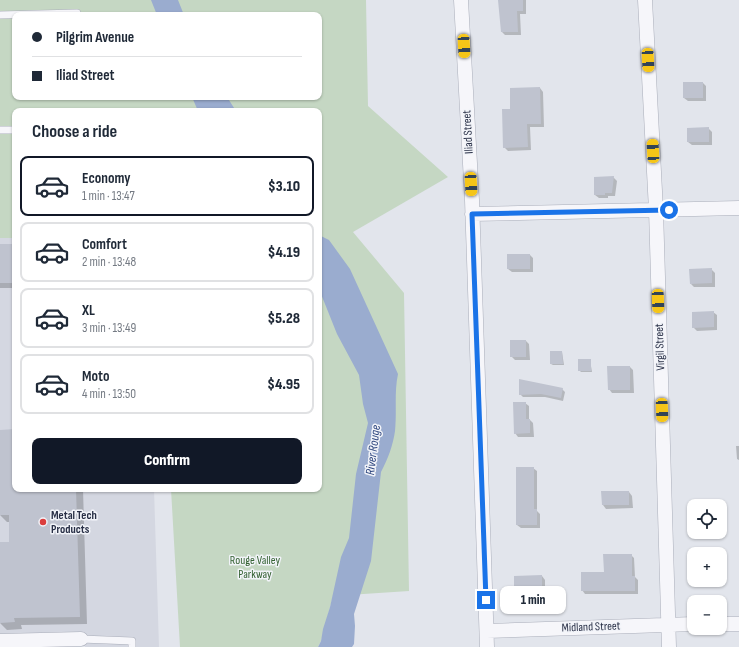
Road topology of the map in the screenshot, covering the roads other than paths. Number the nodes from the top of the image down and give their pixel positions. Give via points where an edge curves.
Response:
1 (462, 0) edge
2 (645, 0) edge
3 (0, 15) edge
4 (12, 15) edge
5 (0, 130) edge
6 (12, 130) edge
7 (739, 208) edge
8 (656, 210) junction
9 (472, 214) junction
10 (687, 624) edge
11 (727, 624) edge
12 (739, 624) edge
13 (668, 625) junction
14 (487, 631) junction
15 (81, 639) joint
16 (0, 641) edge
17 (132, 647) edge
18 (487, 647) edge
19 (669, 647) edge

1 - 9 street, Iliad Street
2 - 8 street, Virgil Street
3 - 4 lane
5 - 6 lane
7 - 8 street
8 - 9 street
8 - 13 street, Virgil Street
9 - 14 street, Iliad Street
10 - 13 street, Midland Street
11 - 12 street
13 - 14 street, Midland Street
13 - 19 street, Virgil Street
14 - 18 street, Iliad Street
15 - 16 street
15 - 17 lane via 132,642

